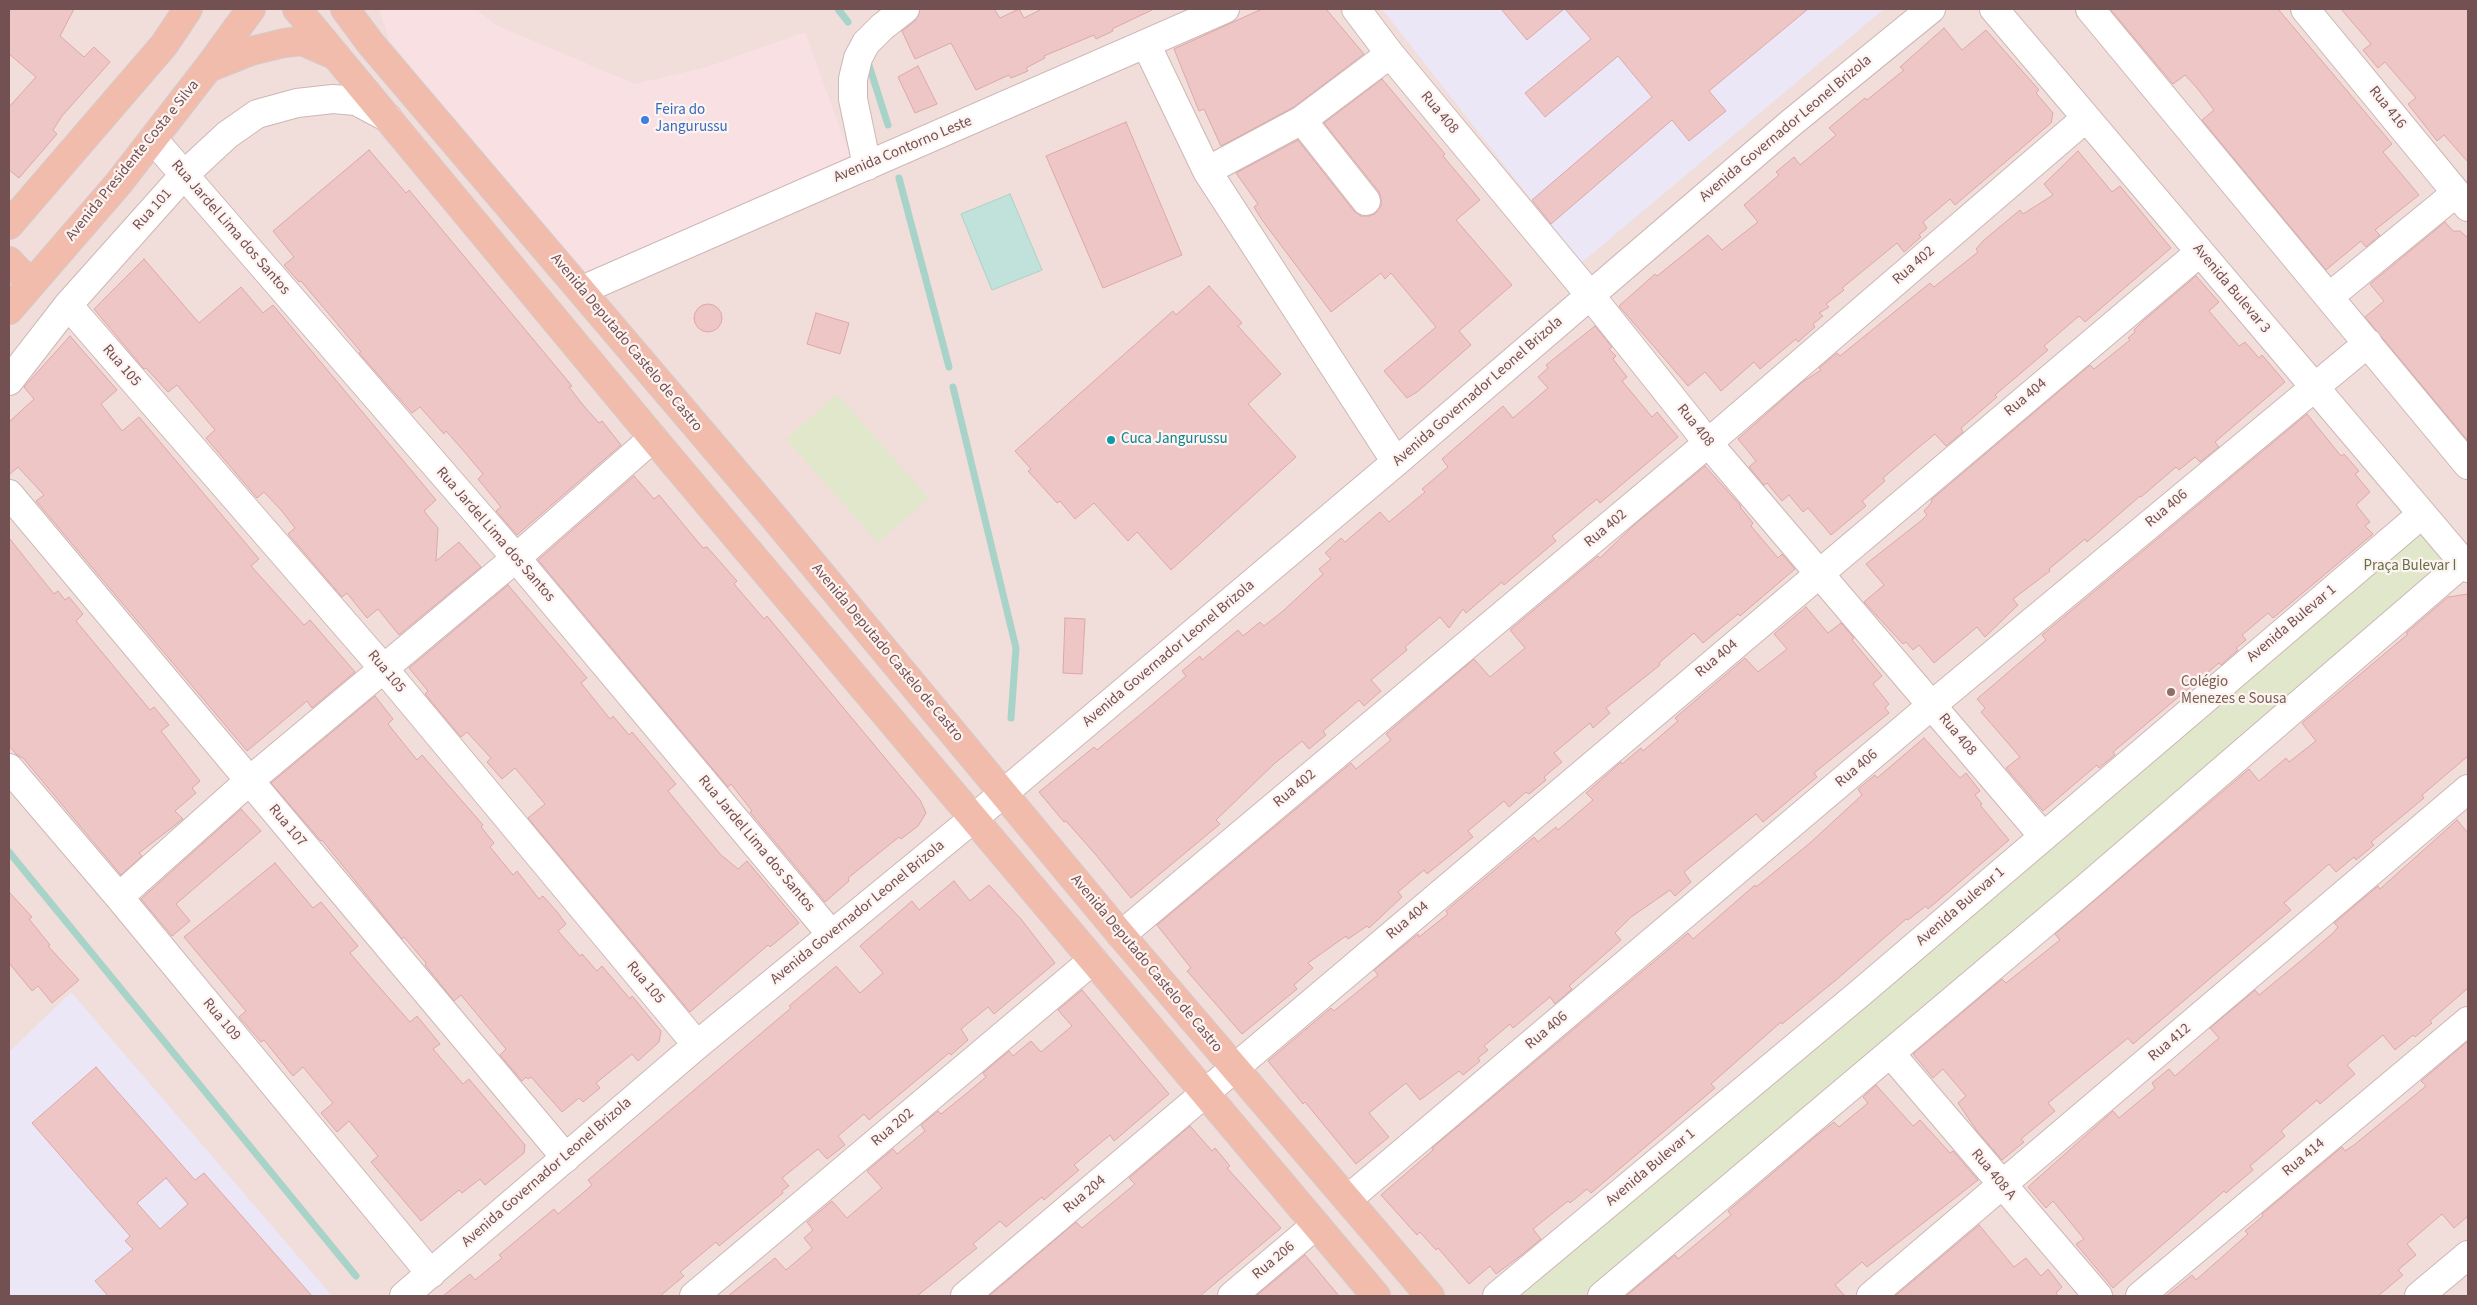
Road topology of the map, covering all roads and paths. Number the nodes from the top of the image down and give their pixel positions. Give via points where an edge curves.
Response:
1 (176, 9) edge
2 (188, 9) edge
3 (251, 9) edge
4 (297, 9) edge
5 (345, 9) edge
6 (361, 9) edge
7 (905, 9) edge
8 (1225, 9) edge
9 (1356, 9) edge
10 (1931, 9) edge
11 (1994, 9) edge
12 (2090, 9) edge
13 (2305, 9) edge
14 (372, 44) junction
15 (1146, 44) junction
16 (164, 45) junction
17 (1390, 54) junction
18 (335, 55) junction
19 (208, 68) junction
20 (2086, 118) junction
21 (392, 120) junction
22 (1302, 120) junction
23 (153, 139) junction
24 (867, 166) junction
25 (1206, 171) junction
26 (184, 175) junction
27 (1366, 200) dead end
28 (2462, 200) edge
29 (9, 225) edge
30 (2200, 252) junction
31 (9, 261) edge
32 (30, 284) junction
33 (582, 290) junction
34 (1590, 295) junction
35 (2329, 297) junction
36 (68, 305) junction
37 (9, 310) edge
38 (2368, 343) junction
39 (9, 381) edge
40 (2314, 386) junction
41 (654, 438) junction
42 (1708, 443) junction
43 (1396, 462) junction
44 (2468, 465) edge
45 (9, 494) edge
46 (2422, 514) junction
47 (772, 515) junction
48 (741, 540) junction
49 (805, 555) junction
50 (516, 558) junction
51 (2466, 566) edge
52 (1819, 573) junction
53 (776, 581) junction
54 (384, 669) junction
55 (1932, 705) junction
56 (9, 768) edge
57 (249, 781) junction
58 (2468, 789) edge
59 (1003, 794) junction
60 (974, 818) junction
61 (2043, 836) junction
62 (119, 897) junction
63 (832, 934) junction
64 (1121, 935) junction
65 (1093, 960) junction
66 (2468, 1021) edge
67 (697, 1045) junction
68 (1890, 1054) junction
69 (1234, 1068) junction
70 (1206, 1094) junction
71 (566, 1158) junction
72 (2002, 1186) junction
73 (1348, 1199) junction
74 (1316, 1225) junction
75 (2468, 1255) edge
76 (431, 1274) junction
77 (404, 1296) edge
78 (694, 1296) edge
79 (965, 1296) edge
80 (1232, 1296) edge
81 (1376, 1296) edge
82 (1430, 1296) edge
83 (1497, 1296) edge
84 (1602, 1296) edge
85 (1871, 1296) edge
86 (2098, 1296) edge
87 (2140, 1296) edge
88 (2419, 1296) edge

1 - 16 main road
2 - 16 main road
3 - 19 main road, Avenida Presidente Costa e Silva
4 - 18 main road
5 - 14 main road, Avenida Deputado Castelo de Castro
6 - 14 main road
7 - 24 street via 866,43 858,58 853,99
8 - 15 street, Avenida Contorno Leste
9 - 17 street, Rua 408
10 - 34 street, Avenida Governador Leonel Brizola via 1791,123
11 - 20 street, Avenida Bulevar 3
12 - 35 street
13 - 28 street, Rua 416
14 - 33 main road, Avenida Deputado Castelo de Castro
15 - 24 street, Avenida Contorno Leste
15 - 25 street
16 - 29 main road
17 - 22 street
17 - 34 street, Rua 408
18 - 19 main road via 302,41 251,51
18 - 21 main road
19 - 23 main road, Avenida Presidente Costa e Silva
20 - 30 street, Avenida Bulevar 3
20 - 42 street, Rua 402
21 - 26 street, Rua 101 via 356,101 333,99 289,105 257,114 227,135
21 - 41 main road
22 - 25 street
22 - 27 street
23 - 26 street, Rua Jardel Lima dos Santos
23 - 32 main road, Avenida Presidente Costa e Silva
24 - 33 street, Avenida Contorno Leste
25 - 43 street
26 - 36 street, Rua 101
26 - 50 street, Rua Jardel Lima dos Santos
28 - 35 street
30 - 40 street, Avenida Bulevar 3
30 - 52 street, Rua 404
31 - 32 main road
32 - 37 main road, Avenida Presidente Costa e Silva
33 - 47 main road, Avenida Deputado Castelo de Castro
34 - 42 street, Rua 408
34 - 43 street, Avenida Governador Leonel Brizola
35 - 38 street
36 - 39 street, Rua 101
36 - 54 street, Rua 105
38 - 40 street, Rua 406
38 - 44 street
40 - 46 street, Avenida Bulevar 3
40 - 55 street, Rua 406
41 - 48 main road
41 - 50 street
42 - 52 street, Rua 408
42 - 64 street, Rua 402
43 - 59 street, Avenida Governador Leonel Brizola
45 - 57 street, Rua 107
46 - 51 street, Avenida Bulevar 3
46 - 61 street, Avenida Bulevar 1
47 - 48 main road
47 - 49 main road, Avenida Deputado Castelo de Castro
48 - 53 main road
49 - 53 main road
49 - 59 main road, Avenida Deputado Castelo de Castro
50 - 54 street
50 - 63 street, Rua Jardel Lima dos Santos
51 - 68 street
52 - 55 street, Rua 408
52 - 69 street, Rua 404
53 - 60 main road
54 - 57 street
54 - 67 street, Rua 105
55 - 61 street, Rua 408
55 - 73 street, Rua 406
56 - 62 street, Rua 109
57 - 62 street
57 - 71 street, Rua 107
58 - 72 street, Rua 412
59 - 60 street, Avenida Governador Leonel Brizola
59 - 64 main road, Avenida Deputado Castelo de Castro
60 - 63 street, Avenida Governador Leonel Brizola
60 - 65 main road
61 - 83 street, Avenida Bulevar 1
62 - 76 street, Rua 109
63 - 67 street, Avenida Governador Leonel Brizola
64 - 69 main road, Avenida Deputado Castelo de Castro
65 - 70 main road
65 - 78 street, Rua 202
66 - 87 street, Rua 414
67 - 71 street, Avenida Governador Leonel Brizola
68 - 72 street, Rua 408 A
68 - 84 street
69 - 70 street, Rua 404
69 - 73 main road, Avenida Deputado Castelo de Castro
70 - 74 main road
70 - 79 street, Rua 204
71 - 76 street, Avenida Governador Leonel Brizola
72 - 85 street, Rua 412
72 - 86 street, Rua 408 A
73 - 82 main road, Avenida Deputado Castelo de Castro
74 - 80 street, Rua 206
74 - 81 main road
75 - 88 street
76 - 77 street, Avenida Governador Leonel Brizola

